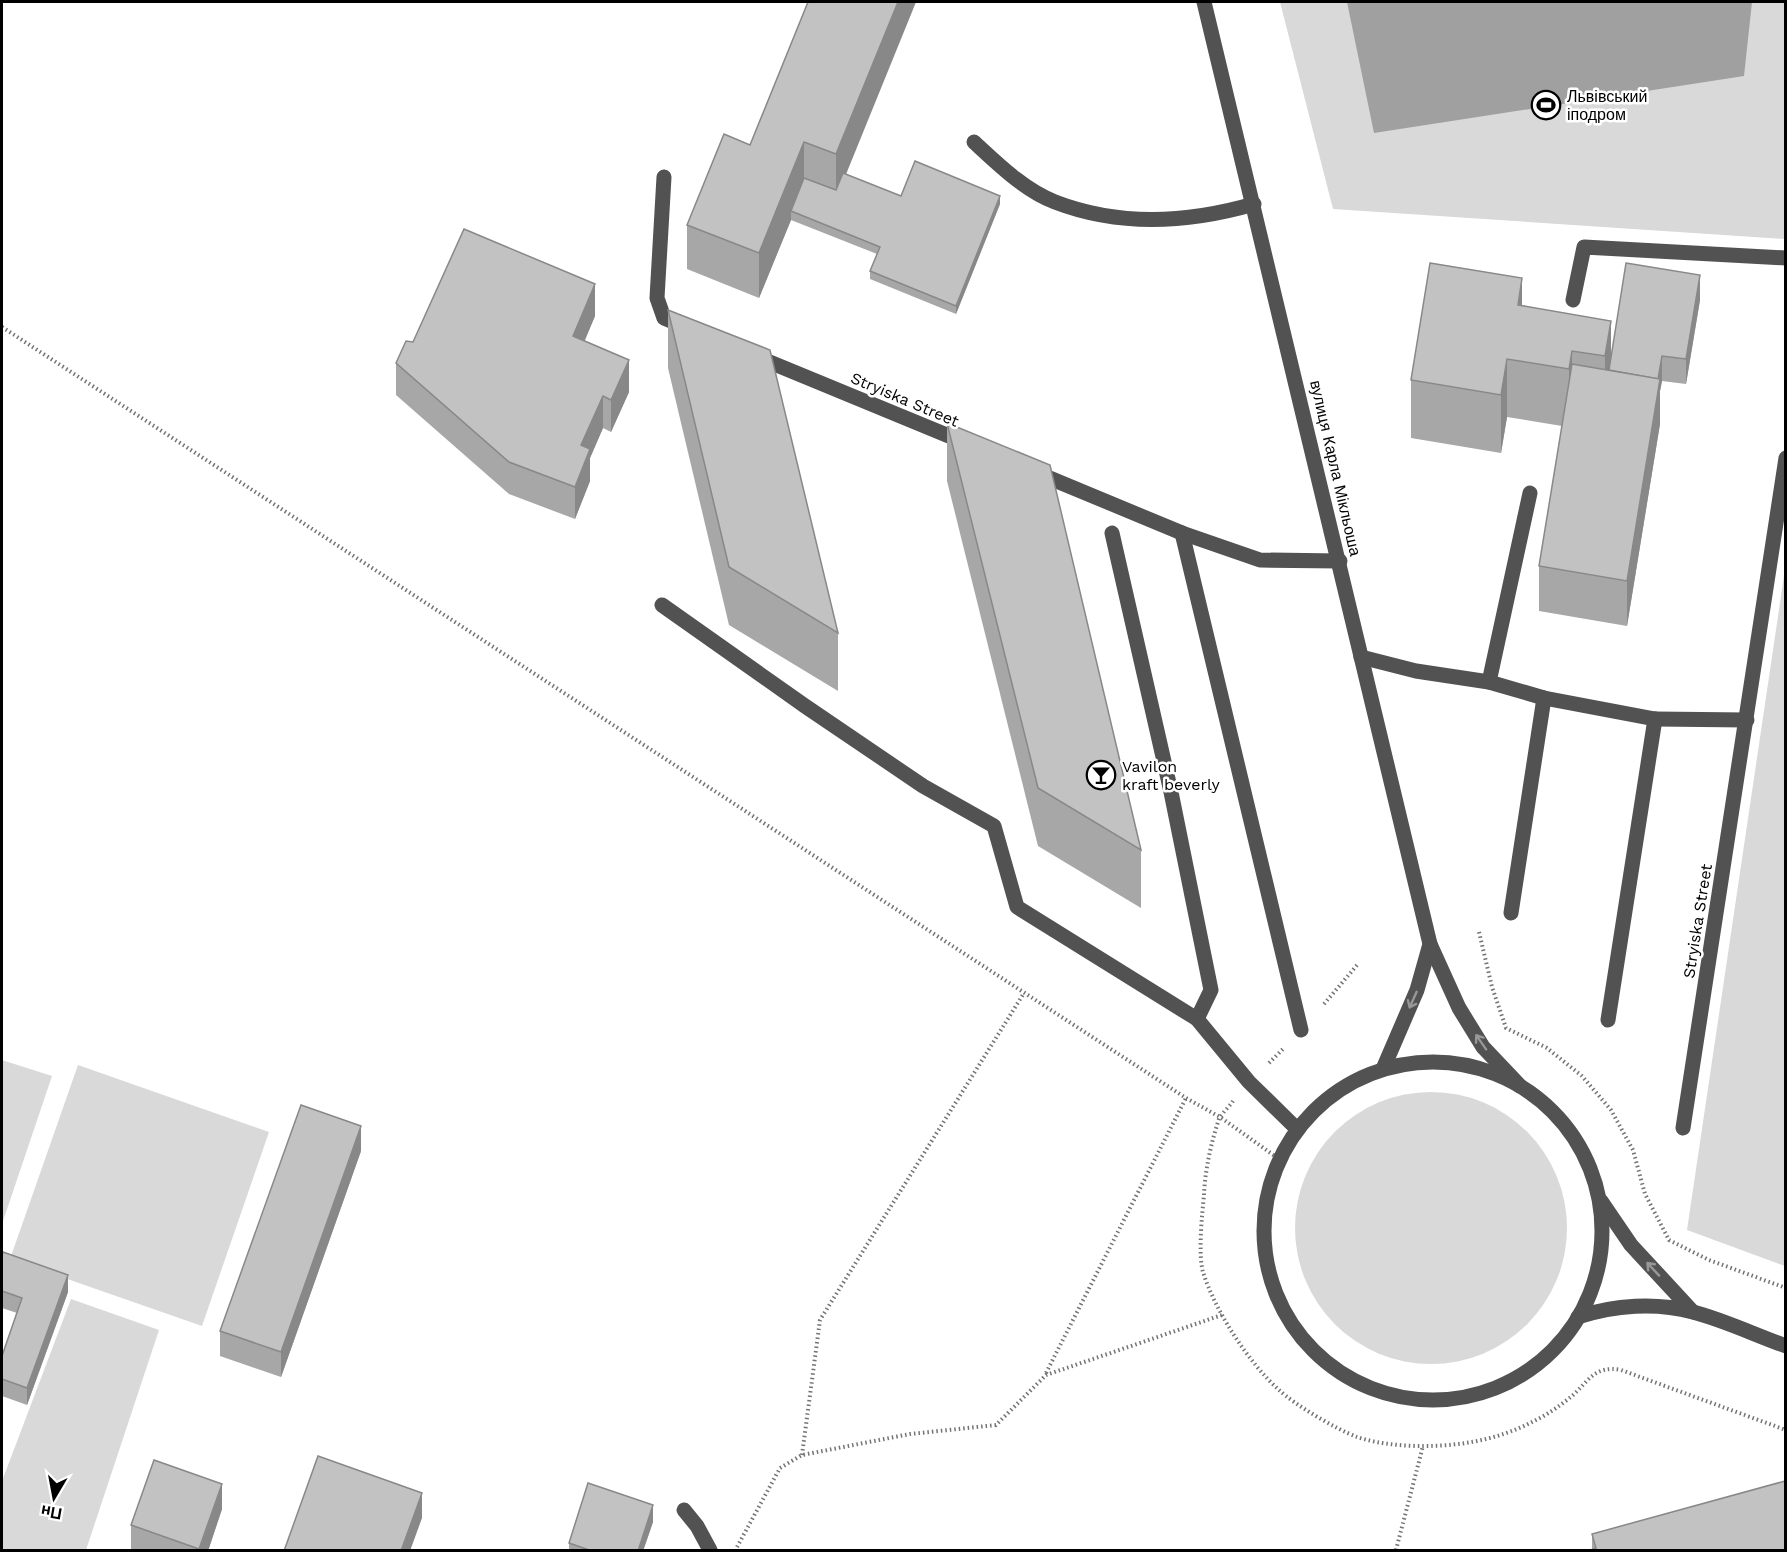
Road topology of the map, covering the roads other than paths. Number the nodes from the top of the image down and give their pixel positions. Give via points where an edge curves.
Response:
1 (1204, 2) edge
2 (974, 142) dead end
3 (664, 177) dead end
4 (1254, 204) junction
5 (1785, 258) edge
6 (1573, 300) dead end
7 (696, 332) edge
8 (740, 350) edge
9 (980, 450) edge
10 (1785, 458) edge
11 (1024, 468) edge
12 (1530, 493) dead end
13 (1112, 533) dead end
14 (1182, 533) junction
15 (1340, 561) junction
16 (662, 605) dead end
17 (1361, 657) junction
18 (1489, 682) junction
19 (1544, 698) junction
20 (1655, 718) junction
21 (1747, 720) junction
22 (1511, 913) dead end
23 (1430, 944) junction
24 (1197, 1019) junction
25 (1608, 1020) dead end
26 (1301, 1030) road end
27 (1383, 1069) junction
28 (1520, 1086) junction
29 (1683, 1128) dead end
30 (1297, 1129) junction
31 (1599, 1199) junction
32 (1693, 1312) junction
33 (1578, 1317) junction
34 (1785, 1346) edge
35 (684, 1510) dead end
36 (710, 1551) edge

1 - 4 street, вулиця Карла Мікльоша
2 - 4 street via 1024,184 1054,202 1102,215 1144,221 1176,220
3 - 7 street via 657,298 664,318
4 - 15 street, вулиця Карла Мікльоша
5 - 6 street via 1584,247
8 - 9 street, Stryiska Street
10 - 21 street, Stryiska Street
11 - 14 street
12 - 18 street
13 - 24 street via 1171,792 1210,990
14 - 15 street via 1260,560
14 - 26 street
15 - 17 street, вулиця Карла Мікльоша
16 - 24 street via 913,779 994,826 1017,907
17 - 18 street via 1416,671
17 - 23 street, вулиця Карла Мікльоша
18 - 19 street
19 - 20 street
19 - 22 street
20 - 21 street
20 - 25 street
21 - 29 street, Stryiska Street
23 -> 27 street, вулиця Карла Мікльоша via 1417,990
28 -> 23 street, вулиця Карла Мікльоша via 1483,1047 1459,1008
24 - 30 street via 1249,1082
27 - 28 street, вулиця Карла Мікльоша via 1418,1062 1454,1063 1488,1071
27 - 30 street, вулиця Карла Мікльоша via 1350,1083 1321,1103
28 - 31 street, вулиця Карла Мікльоша via 1549,1107 1572,1134 1589,1165
30 - 33 street, вулиця Карла Мікльоша via 1279,1159 1267,1193 1263,1228 1266,1263 1276,1297 1293,1328 1317,1355 1345,1376 1377,1391 1412,1399 1448,1400 1482,1393 1515,1379 1544,1359
32 -> 31 street, вулиця Карла Мікльоша via 1631,1245
31 - 33 street, вулиця Карла Мікльоша via 1602,1234 1596,1275
32 - 33 street, вулиця Карла Мікльоша via 1646,1306 1602,1309
32 - 34 street, вулиця Карла Мікльоша
35 - 36 street

